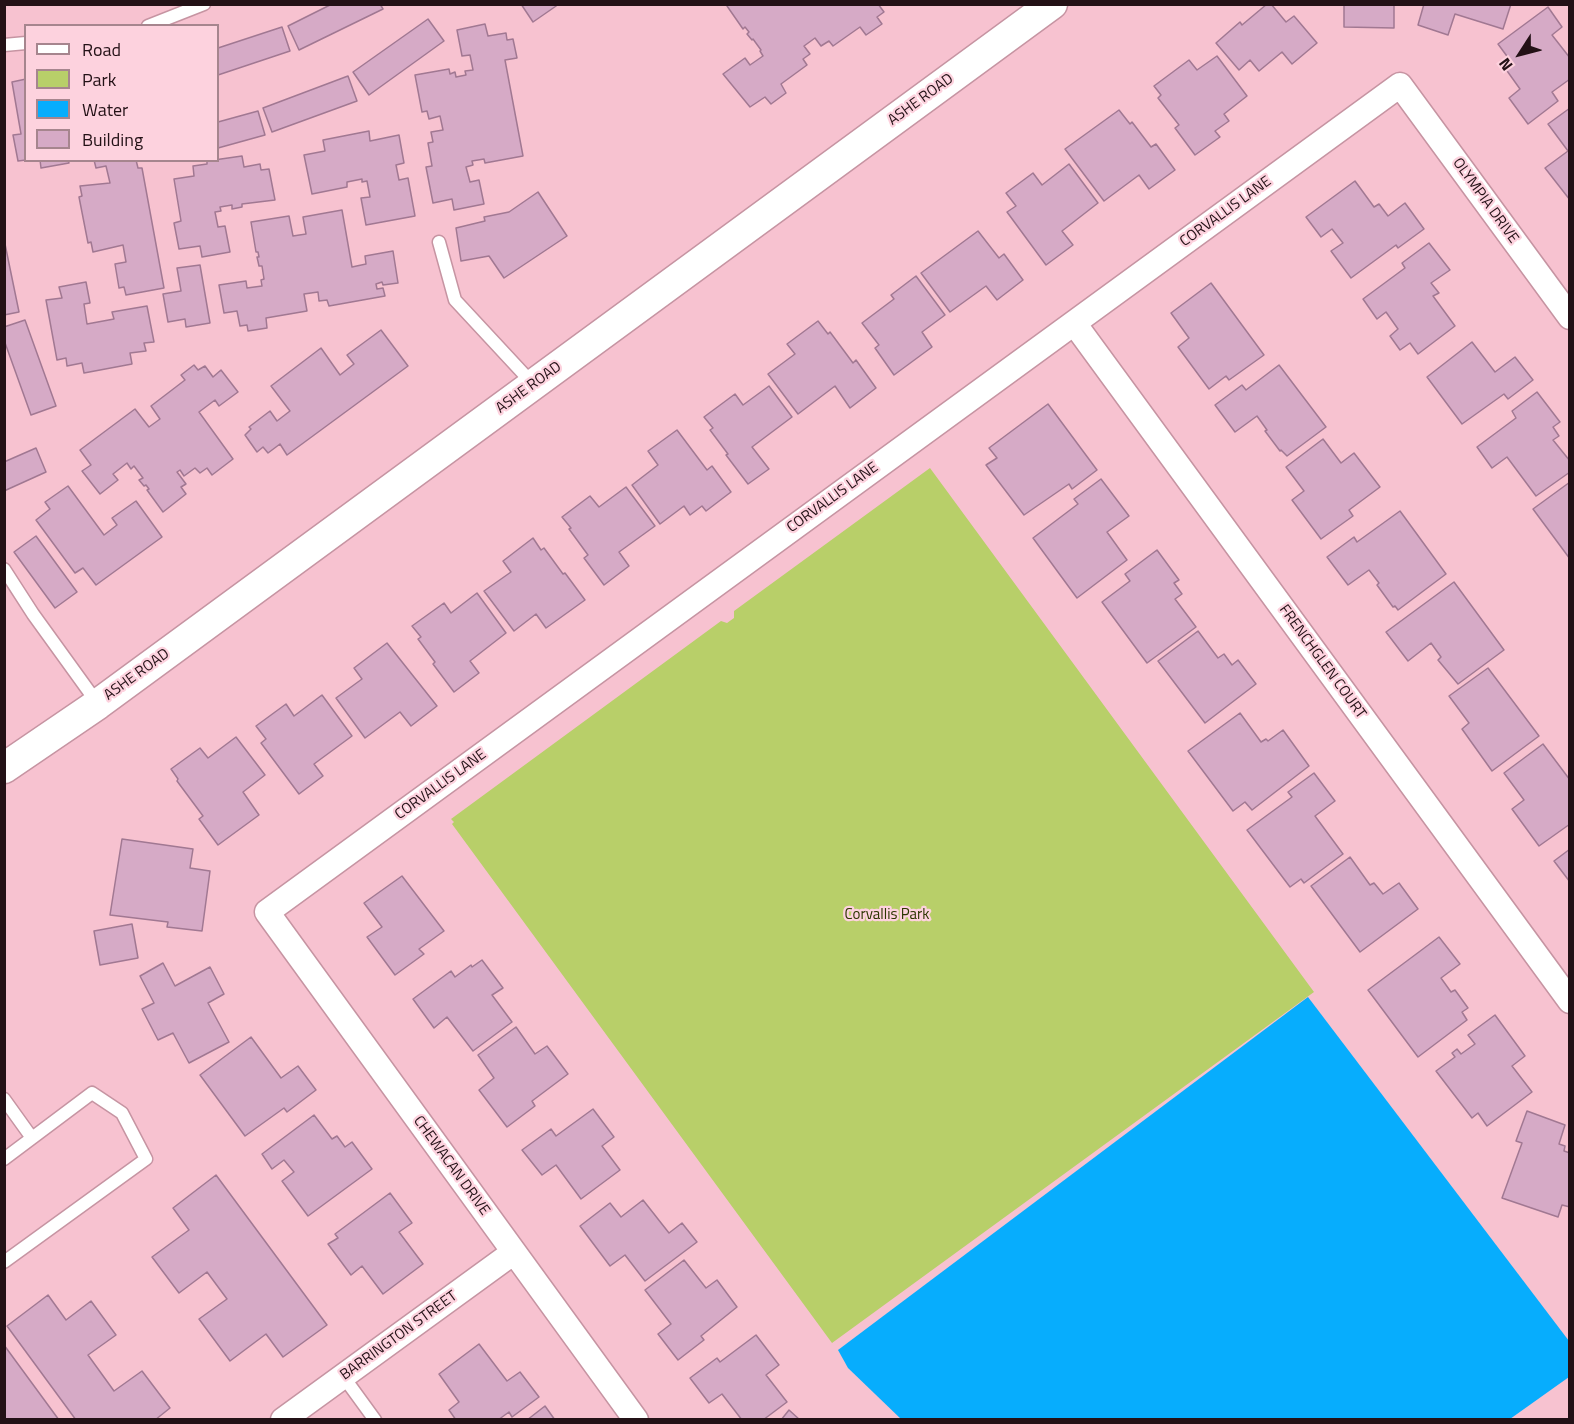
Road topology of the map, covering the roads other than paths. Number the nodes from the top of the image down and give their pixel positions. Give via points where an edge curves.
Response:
1 (204, 4) edge
2 (1052, 4) edge
3 (153, 24) edge
4 (24, 43) edge
5 (4, 45) edge
6 (1400, 85) joint
7 (439, 242) dead end
8 (1569, 317) edge
9 (1074, 323) junction
10 (534, 385) junction
11 (4, 569) edge
12 (98, 704) junction
13 (4, 768) edge
14 (267, 912) joint
15 (1569, 1001) edge
16 (4, 1099) edge
17 (32, 1138) junction
18 (4, 1159) edge
19 (514, 1252) junction
20 (4, 1262) edge
21 (343, 1376) junction
22 (283, 1419) edge
23 (375, 1419) edge
24 (636, 1419) edge

1 - 3 lane
2 - 10 street, ASHE ROAD
4 - 5 lane
6 - 8 street, OLYMPIA DRIVE
6 - 9 street, CORVALLIS LANE
7 - 10 lane via 455,300
9 - 14 street, CORVALLIS LANE
9 - 15 street, FRENCHGLEN COURT
10 - 12 street, ASHE ROAD
11 - 12 lane
12 - 13 street, ASHE ROAD
14 - 19 street, CHEWACAN DRIVE
16 - 17 lane
17 - 18 lane
17 - 20 lane via 92,1093 122,1113 146,1159
19 - 21 street, BARRINGTON STREET
19 - 24 street, CHEWACAN DRIVE
21 - 22 street, BARRINGTON STREET
21 - 23 lane

